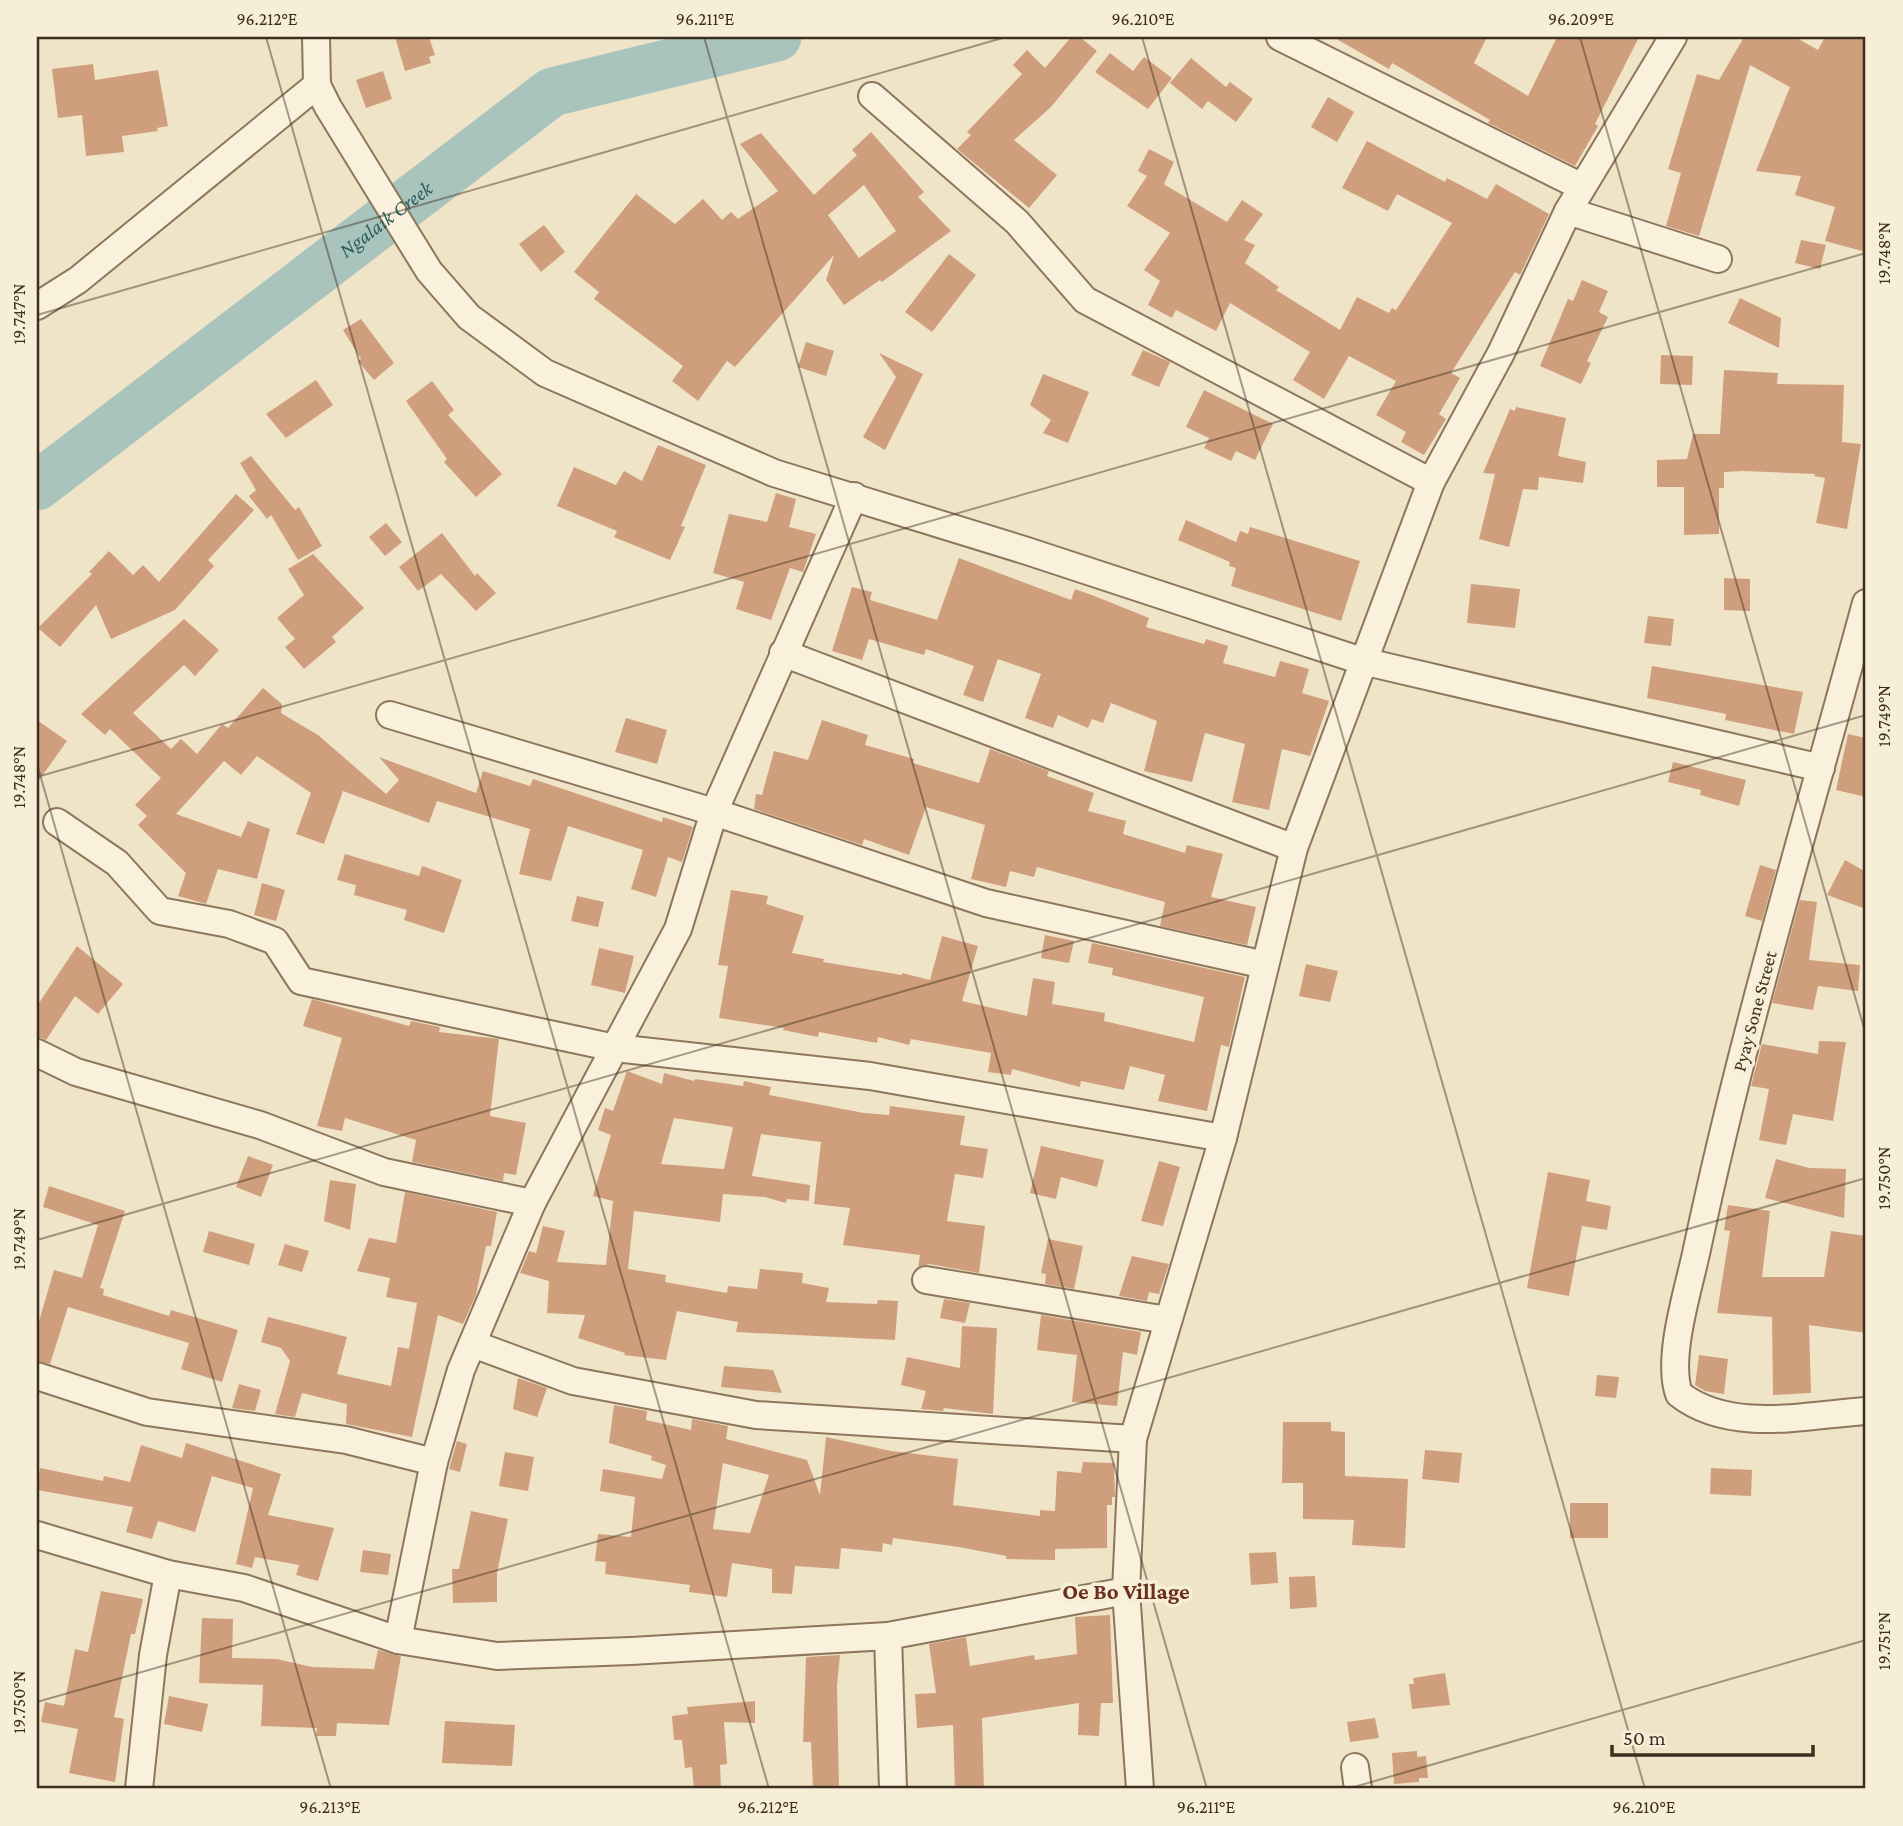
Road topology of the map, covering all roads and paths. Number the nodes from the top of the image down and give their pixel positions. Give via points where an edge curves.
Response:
1 (316, 37) edge
2 (1280, 37) edge
3 (1673, 37) edge
4 (322, 96) junction
5 (872, 96) dead end
6 (1582, 187) junction
7 (1568, 211) junction
8 (1718, 260) dead end
9 (37, 306) edge
10 (1431, 482) junction
11 (853, 496) junction
12 (1866, 603) edge
13 (783, 653) junction
14 (1362, 662) junction
15 (390, 715) dead end
16 (1821, 768) junction
17 (714, 812) junction
18 (57, 821) dead end
19 (1294, 848) junction
20 (1265, 965) junction
21 (615, 1048) junction
22 (37, 1053) edge
23 (1223, 1138) junction
24 (532, 1203) junction
25 (926, 1280) dead end
26 (1167, 1320) junction
27 (473, 1344) junction
28 (37, 1376) edge
29 (1866, 1411) edge
30 (1133, 1439) junction
31 (434, 1462) junction
32 (37, 1535) edge
33 (168, 1574) junction
34 (1126, 1591) junction
35 (888, 1636) junction
36 (398, 1640) junction
37 (139, 1789) edge
38 (893, 1789) edge
39 (1140, 1789) edge

1 - 4 street
2 - 6 street
3 - 6 street
4 - 9 street
4 - 11 street via 429,271 469,317 545,373 774,473
5 - 10 street via 1017,222 1085,299
6 - 7 street
7 - 8 street
7 - 10 street via 1501,353
10 - 14 street
11 - 13 street
11 - 14 street
12 - 16 street, Pyay Sone Street
13 - 17 street
13 - 19 street
14 - 16 street
14 - 19 street
15 - 17 street
16 - 29 street, Pyay Sone Street via 1723,1128 1678,1341 1676,1381 1679,1394 1705,1410 1750,1419
17 - 20 street via 986,902
17 - 21 street via 678,929
18 - 21 street via 117,863 160,911 229,924 275,941 301,981
19 - 20 street
20 - 23 street
21 - 23 street via 870,1076
21 - 24 street
22 - 24 street via 76,1072 260,1125 384,1172
23 - 26 street
24 - 27 street
25 - 26 street
26 - 30 street
27 - 30 street via 573,1381 756,1415
27 - 31 street
28 - 31 street via 147,1412 346,1440
30 - 34 street
31 - 36 street
32 - 33 street
33 - 36 street via 244,1588
33 - 37 street via 153,1655
34 - 35 street
34 - 39 street
35 - 36 street via 497,1656
35 - 38 street

